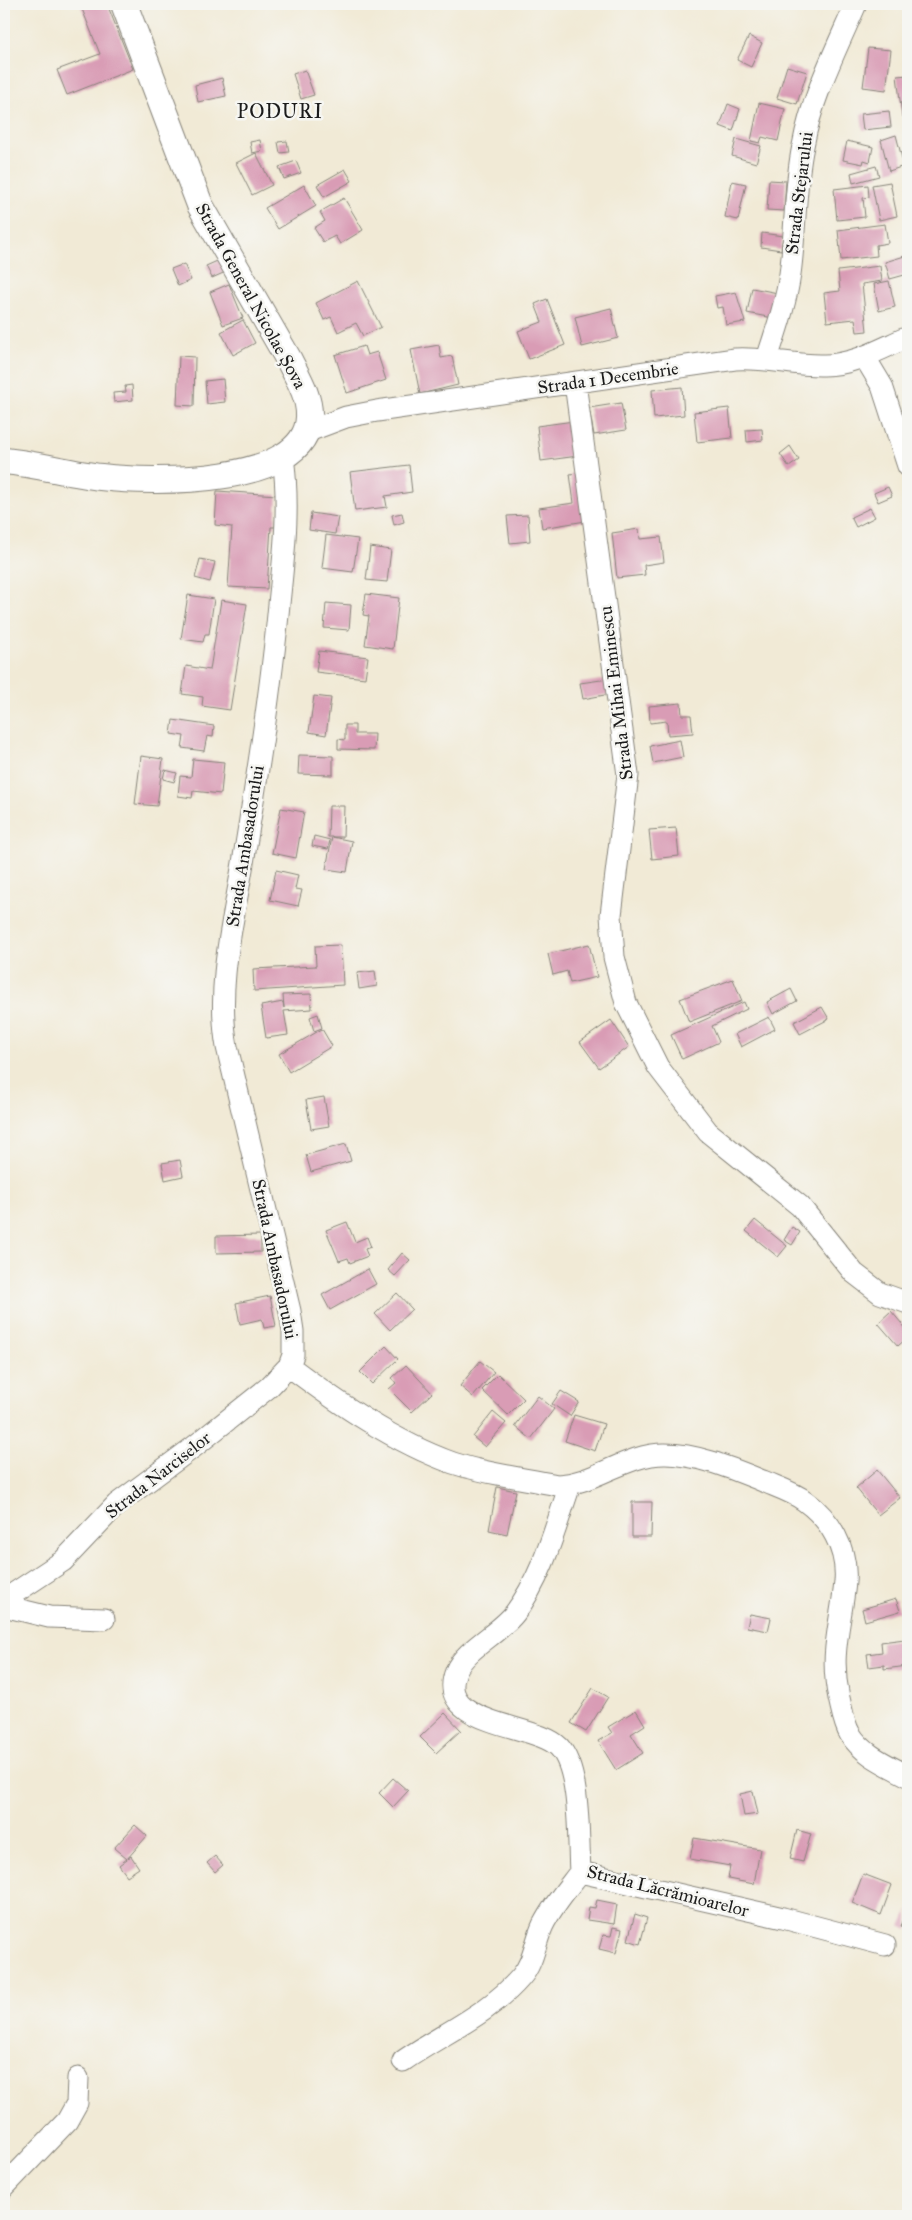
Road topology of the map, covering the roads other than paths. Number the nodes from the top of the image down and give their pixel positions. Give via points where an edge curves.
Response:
1 (124, 4) edge
2 (856, 4) edge
3 (908, 337) edge
4 (864, 356) junction
5 (768, 358) junction
6 (575, 383) junction
7 (306, 432) junction
8 (283, 457) junction
9 (4, 461) edge
10 (908, 466) edge
11 (908, 1303) edge
12 (289, 1366) junction
13 (570, 1485) junction
14 (4, 1600) edge
15 (4, 1606) edge
16 (104, 1619) dead end
17 (908, 1776) edge
18 (580, 1872) junction
19 (885, 1945) dead end
20 (403, 2061) dead end
21 (78, 2078) dead end
22 (4, 2187) edge

1 - 7 main road, Strada General Nicolae Șova via 200,205 302,387 308,404
2 - 5 street, Strada Stejarului via 808,121 799,168 786,296
3 - 4 street, Strada 1 Decembrie
4 - 5 street, Strada 1 Decembrie via 826,366
4 - 10 street via 882,386
5 - 6 street, Strada 1 Decembrie via 735,359
6 - 7 street, Strada 1 Decembrie via 377,411 346,417
6 - 11 street, Strada Mihai Eminescu via 628,775 611,914 614,957 626,1003 658,1067 708,1132 800,1206 854,1273 880,1292
7 - 8 main road via 293,450
8 - 9 main road via 232,473 169,480 101,477
8 - 12 street, Strada Ambasadorului via 288,509 272,678 234,913 222,1010 227,1047 290,1311 294,1344
12 - 13 street, Strada Ambasadorului via 351,1409 431,1455 455,1464
12 - 14 street, Strada Narciselor via 269,1387 117,1504 63,1561
13 - 17 street, Strada Ambasadorului via 633,1459 667,1454 723,1466 804,1500 826,1520 844,1561 845,1581 835,1662 838,1691 850,1734 865,1751
13 - 18 street, Strada Lăcrămioarelor via 543,1562 525,1598 500,1630 464,1659 456,1670 453,1683 456,1697 478,1717 547,1738 566,1756 576,1801
15 - 16 street via 49,1617
18 - 19 street, Strada Lăcrămioarelor via 783,1918
18 - 20 street via 546,1920 528,1968 521,1977 477,2016 435,2038
21 - 22 street via 77,2103 67,2121

